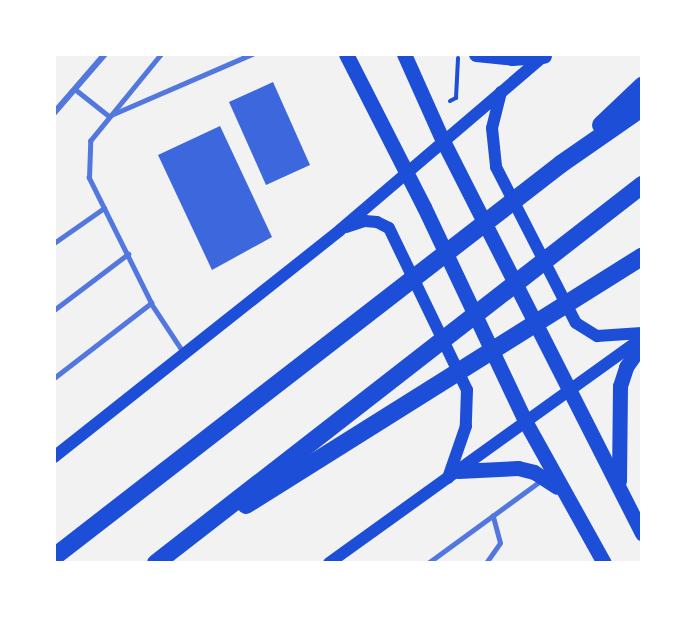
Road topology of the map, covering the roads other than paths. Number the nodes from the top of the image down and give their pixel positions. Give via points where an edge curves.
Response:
1 (105, 54) edge
2 (161, 54) edge
3 (252, 54) edge
4 (346, 54) edge
5 (404, 54) edge
6 (476, 54) edge
7 (545, 55) edge
8 (642, 86) edge
9 (75, 89) junction
10 (501, 92) junction
11 (642, 108) edge
12 (54, 113) edge
13 (108, 116) junction
14 (443, 141) junction
15 (561, 164) junction
16 (406, 171) junction
17 (642, 185) edge
18 (104, 208) junction
19 (340, 230) junction
20 (54, 243) edge
21 (128, 254) junction
22 (642, 256) edge
23 (150, 303) junction
24 (54, 310) edge
25 (642, 333) edge
26 (642, 338) edge
27 (642, 344) edge
28 (184, 353) junction
29 (54, 378) edge
30 (569, 391) junction
31 (525, 421) junction
32 (54, 457) edge
33 (452, 475) junction
34 (544, 478) junction
35 (560, 489) junction
36 (620, 490) junction
37 (493, 516) junction
38 (642, 533) edge
39 (54, 558) edge
40 (161, 559) edge
41 (329, 563) edge
42 (428, 563) edge
43 (486, 563) edge
44 (604, 563) edge

1 - 9 street
2 - 13 lane
3 - 13 lane
4 - 16 main road
5 - 14 main road
6 - 7 main road via 512,58
7 - 10 main road
8 - 15 highway
9 - 12 street
9 - 13 lane
10 - 14 main road
10 - 25 main road via 492,128 496,167 576,322 597,336
11 - 15 highway
13 - 18 lane via 90,141 89,178
14 - 16 main road
14 - 30 main road
15 - 39 highway
16 - 19 main road
16 - 31 main road
17 - 40 highway
18 - 20 lane
18 - 21 lane
19 - 28 main road
19 - 33 main road via 365,221 389,228 467,390 466,426
21 - 23 lane
21 - 24 lane
22 - 40 highway
23 - 28 lane
23 - 29 lane
26 - 30 main road
27 - 36 main road via 626,367 620,386
28 - 32 main road
30 - 31 main road
30 - 36 main road
31 - 33 main road
31 - 35 main road
33 - 34 main road via 518,468
33 - 41 main road
34 - 35 main road
34 - 37 lane
35 - 44 main road
36 - 38 main road
37 - 42 lane
37 - 43 lane via 500,543

